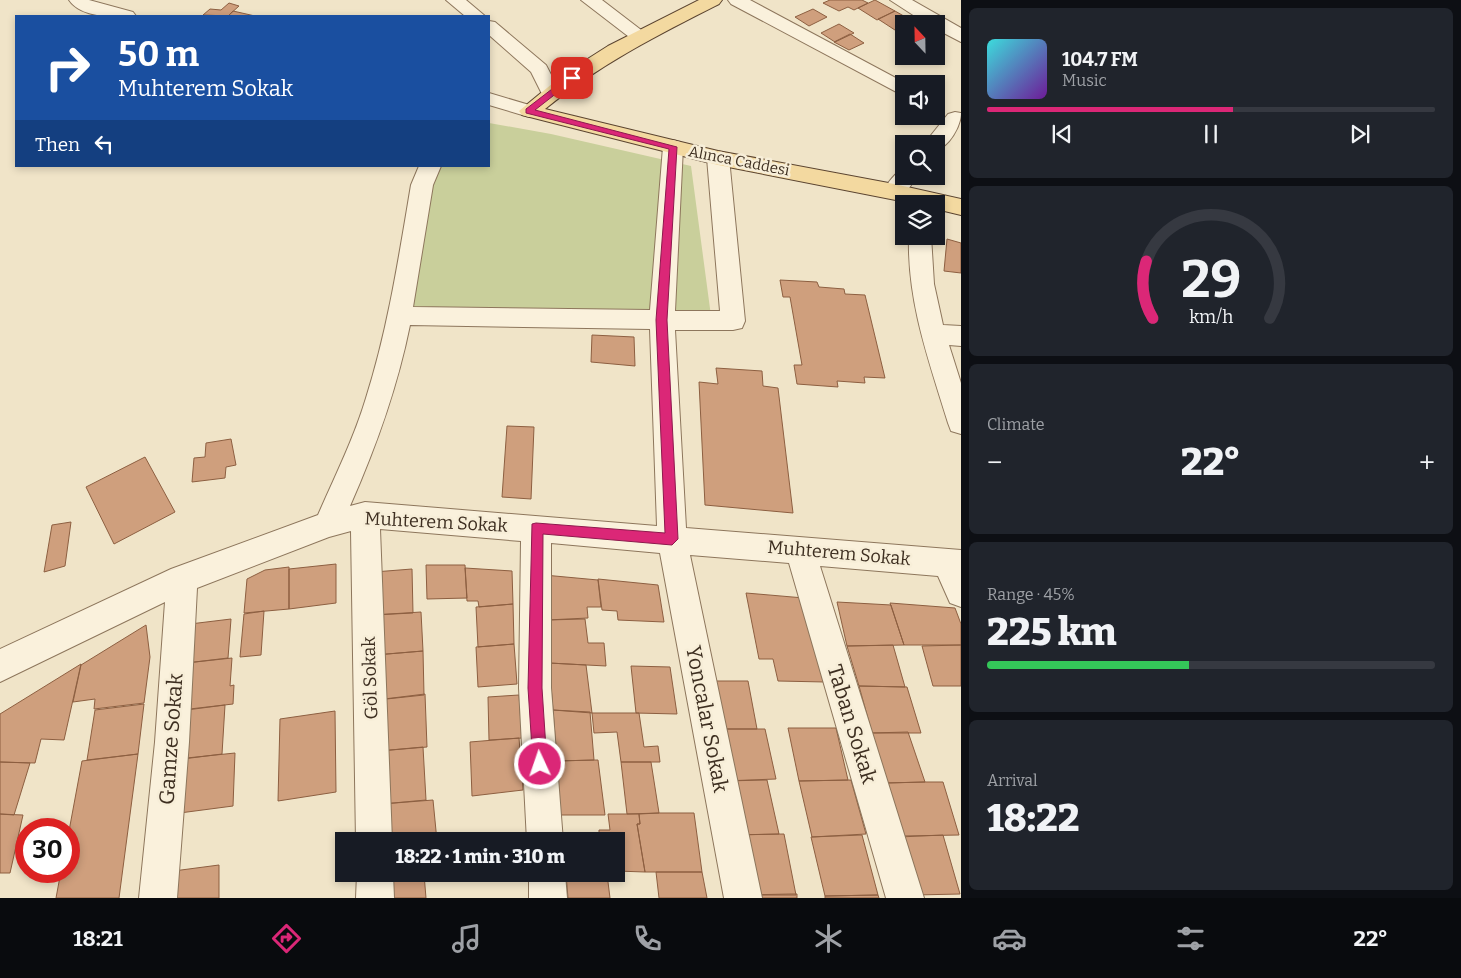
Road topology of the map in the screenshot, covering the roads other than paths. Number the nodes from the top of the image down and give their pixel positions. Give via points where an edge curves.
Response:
1 (78, 0) edge
2 (456, 0) edge
3 (590, 0) edge
4 (713, 0) edge
5 (737, 0) edge
6 (900, 0) edge
7 (123, 15) edge
8 (475, 15) edge
9 (490, 27) edge
10 (640, 36) junction
11 (961, 36) edge
12 (895, 85) edge
13 (551, 94) junction
14 (490, 99) edge
15 (529, 111) junction
16 (945, 111) edge
17 (958, 116) edge
18 (942, 135) edge
19 (673, 147) junction
20 (718, 158) junction
21 (430, 167) edge
22 (895, 183) edge
23 (901, 185) edge
24 (915, 195) edge
25 (945, 204) edge
26 (961, 207) edge
27 (919, 245) edge
28 (399, 316) junction
29 (662, 320) junction
30 (934, 334) junction
31 (961, 336) edge
32 (961, 423) edge
33 (365, 515) junction
34 (328, 524) junction
35 (536, 528) junction
36 (672, 539) junction
37 (800, 549) junction
38 (955, 563) edge
39 (182, 579) junction
40 (961, 593) edge
41 (2, 670) edge
42 (374, 832) edge
43 (544, 832) edge
44 (375, 882) edge
45 (547, 882) edge
46 (158, 898) edge
47 (376, 898) edge
48 (548, 898) edge
49 (742, 898) edge
50 (905, 898) edge

1 - 7 street via 86,6
2 - 8 street
3 - 10 street
4 - 10 main road
5 - 12 street
6 - 11 street
9 - 13 street via 539,69
10 - 13 main road
13 - 15 main road
14 - 15 street, Alınca Caddesi
15 - 19 main road, Alınca Caddesi
16 - 17 street
17 - 18 street
19 - 20 main road, Alınca Caddesi
19 - 29 street, Yoncalar Sokak
20 - 22 main road, Alınca Caddesi
20 - 29 street via 733,321
21 - 28 street via 422,185
23 - 24 main road, Alınca Caddesi
25 - 26 main road, Alınca Caddesi
27 - 30 street via 918,259
28 - 29 street
28 - 34 street via 383,384 359,453
29 - 36 street, Yoncalar Sokak
30 - 31 street
30 - 32 street
33 - 34 street, Muhterem Sokak
33 - 35 street, Muhterem Sokak
33 - 42 street, Göl Sokak
34 - 39 street, Muhterem Sokak
35 - 36 street, Muhterem Sokak
35 - 43 street via 535,688
36 - 37 street, Muhterem Sokak
36 - 49 street, Yoncalar Sokak
37 - 38 street, Muhterem Sokak
37 - 50 street, Taban Sokak
38 - 40 street
39 - 41 street, Muhterem Sokak
39 - 46 street, Gamze Sokak
44 - 47 street
45 - 48 street

